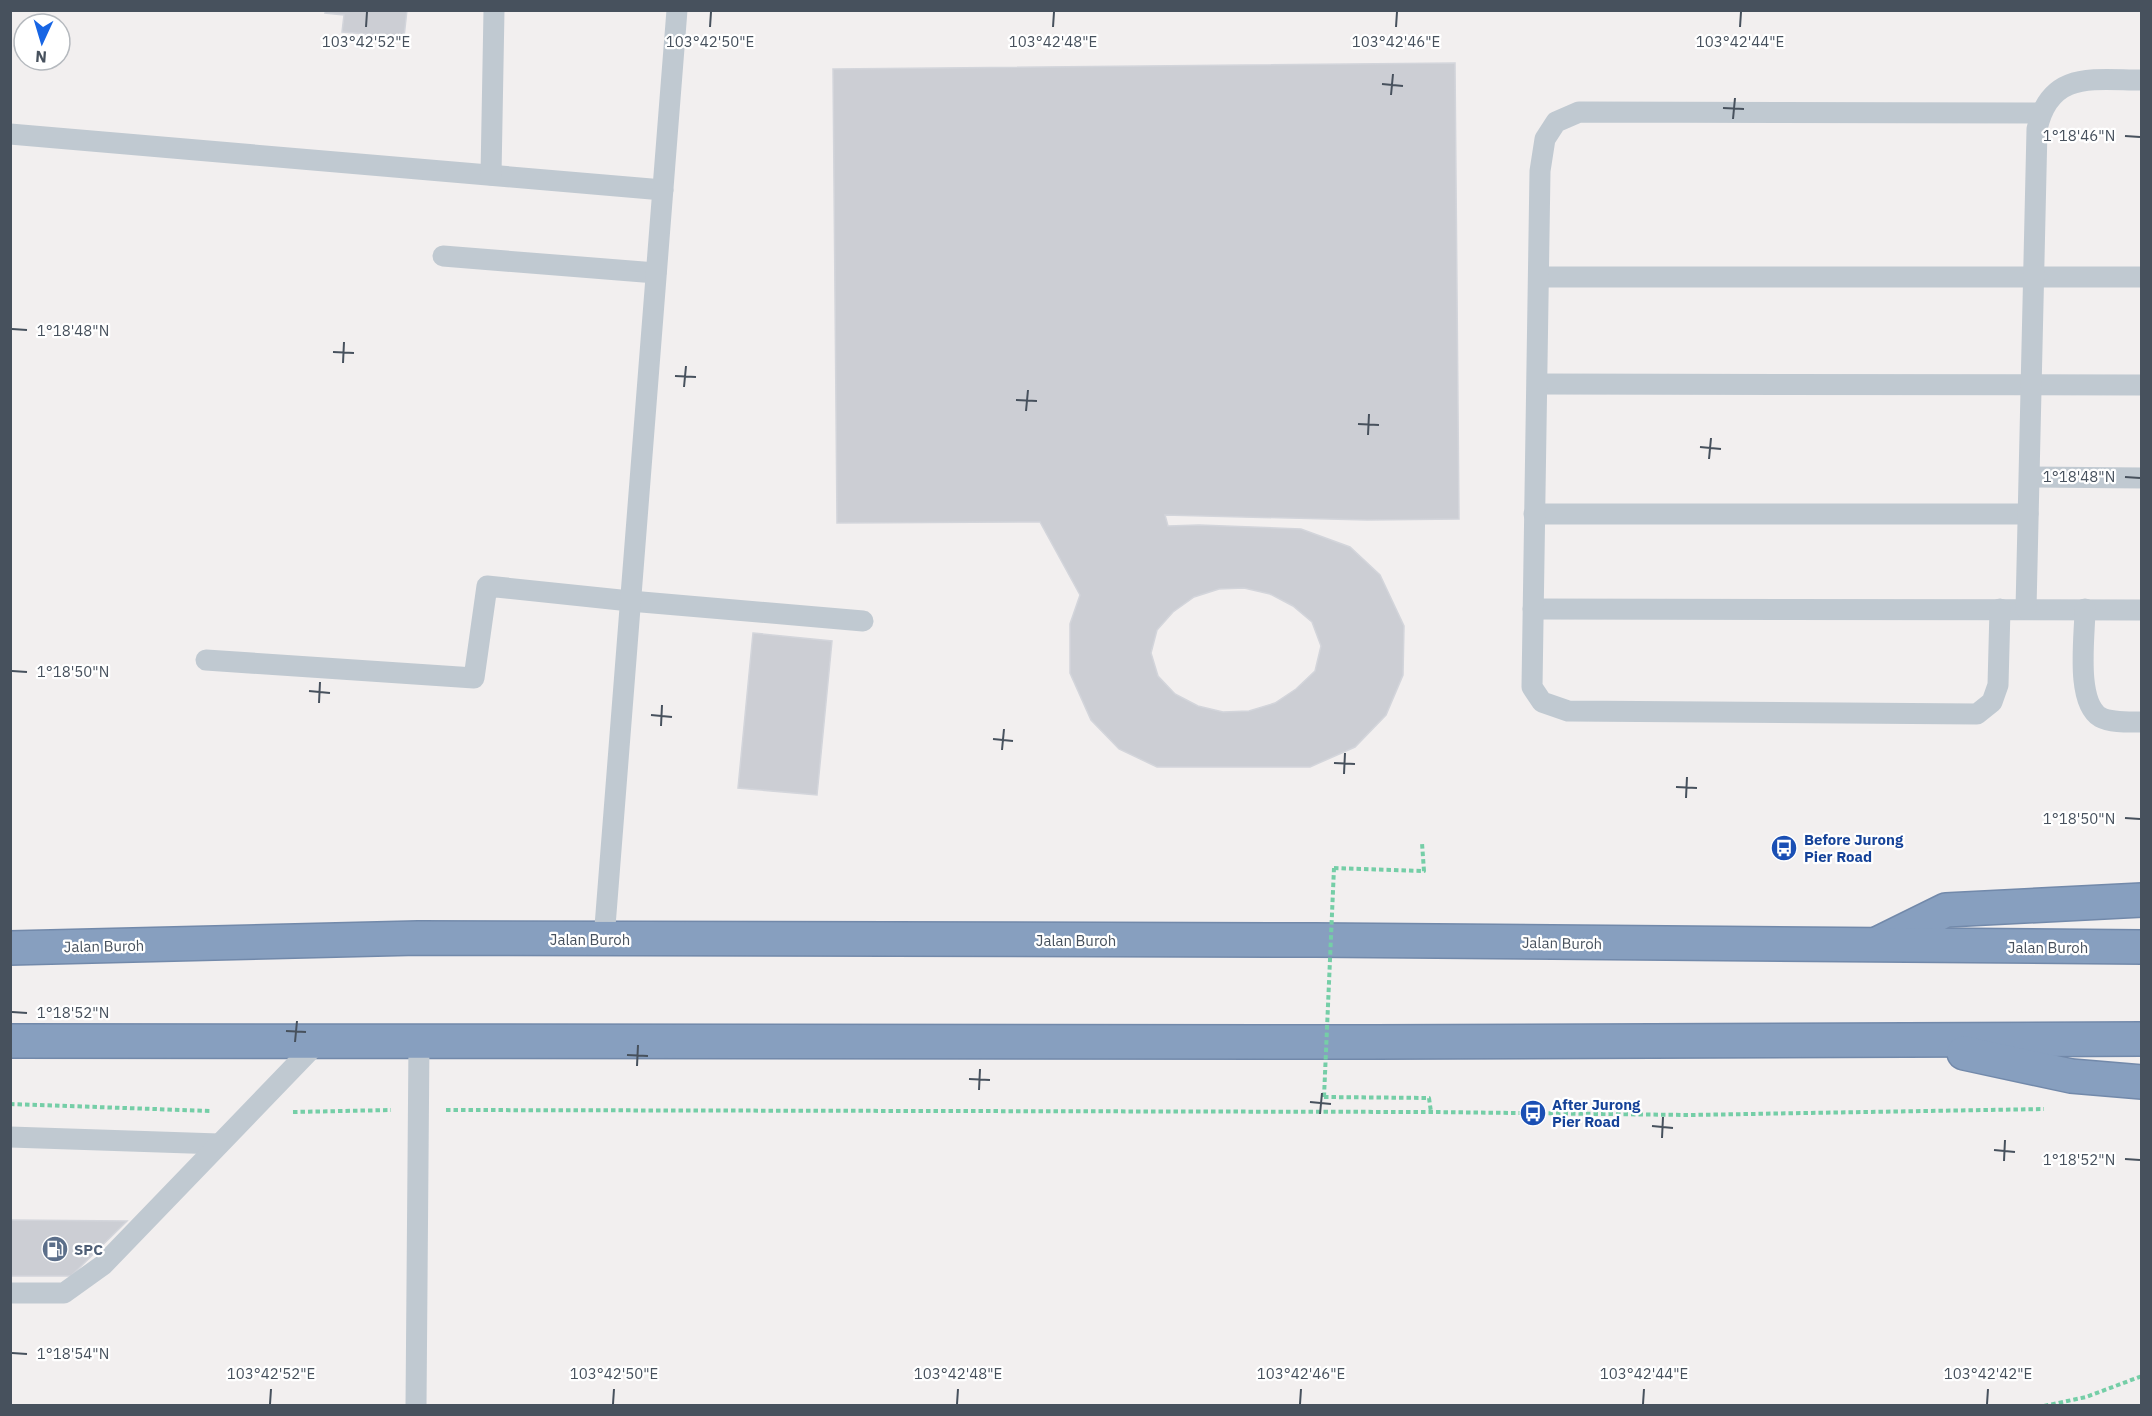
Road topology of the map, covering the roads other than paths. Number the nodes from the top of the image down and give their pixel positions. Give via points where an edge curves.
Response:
1 (494, 10) edge
2 (677, 10) edge
3 (2142, 80) edge
4 (2041, 113) junction
5 (10, 134) edge
6 (491, 176) junction
7 (663, 190) junction
8 (442, 256) dead end
9 (656, 273) junction
10 (1539, 277) junction
11 (2033, 277) junction
12 (2142, 277) edge
13 (1538, 384) junction
14 (2031, 385) junction
15 (2142, 385) edge
16 (2030, 477) junction
17 (2142, 478) edge
18 (1534, 514) junction
19 (2028, 514) junction
20 (630, 602) junction
21 (1533, 609) junction
22 (2000, 609) junction
23 (2026, 609) junction
24 (2085, 609) junction
25 (2142, 610) edge
26 (863, 621) dead end
27 (206, 660) dead end
28 (2142, 722) edge
29 (2142, 900) edge
30 (604, 939) junction
31 (1872, 946) junction
32 (2142, 947) edge
33 (10, 948) edge
34 (2142, 1039) edge
35 (1901, 1040) junction
36 (10, 1041) edge
37 (419, 1041) junction
38 (318, 1042) junction
39 (2142, 1082) edge
40 (10, 1137) edge
41 (219, 1144) junction
42 (10, 1293) edge
43 (416, 1406) edge

1 - 6 lane
2 - 7 lane
3 - 4 lane via 2081,80 2058,90
4 - 10 lane via 1579,112 1556,122 1545,139 1540,171
4 - 11 lane via 2037,129
5 - 6 lane
6 - 7 lane
7 - 9 lane
8 - 9 lane
9 - 20 lane
10 - 11 lane
10 - 13 lane
11 - 12 lane
11 - 14 lane
13 - 14 lane
13 - 18 lane
14 - 15 lane
14 - 16 lane
16 - 17 lane
16 - 19 lane
18 - 19 lane
18 - 21 lane
19 - 23 lane
20 - 26 lane
20 - 27 lane via 487,586 474,678
20 - 30 lane
21 - 22 lane
21 - 22 lane via 1532,687 1542,702 1568,711 1977,714 1992,702 1998,685
22 - 23 lane
23 - 24 lane
24 - 25 lane
24 - 28 lane via 2084,690 2089,704 2100,717
29 - 31 highway via 1946,910
30 - 31 highway, Jalan Buroh via 1339,940
30 - 33 highway, Jalan Buroh via 418,938
31 - 32 highway, Jalan Buroh
34 - 35 highway
35 - 37 highway
35 - 39 highway via 2071,1076
36 - 38 highway
37 - 38 highway
37 - 43 lane
38 - 41 lane
40 - 41 lane
41 - 42 lane via 103,1265 64,1293

